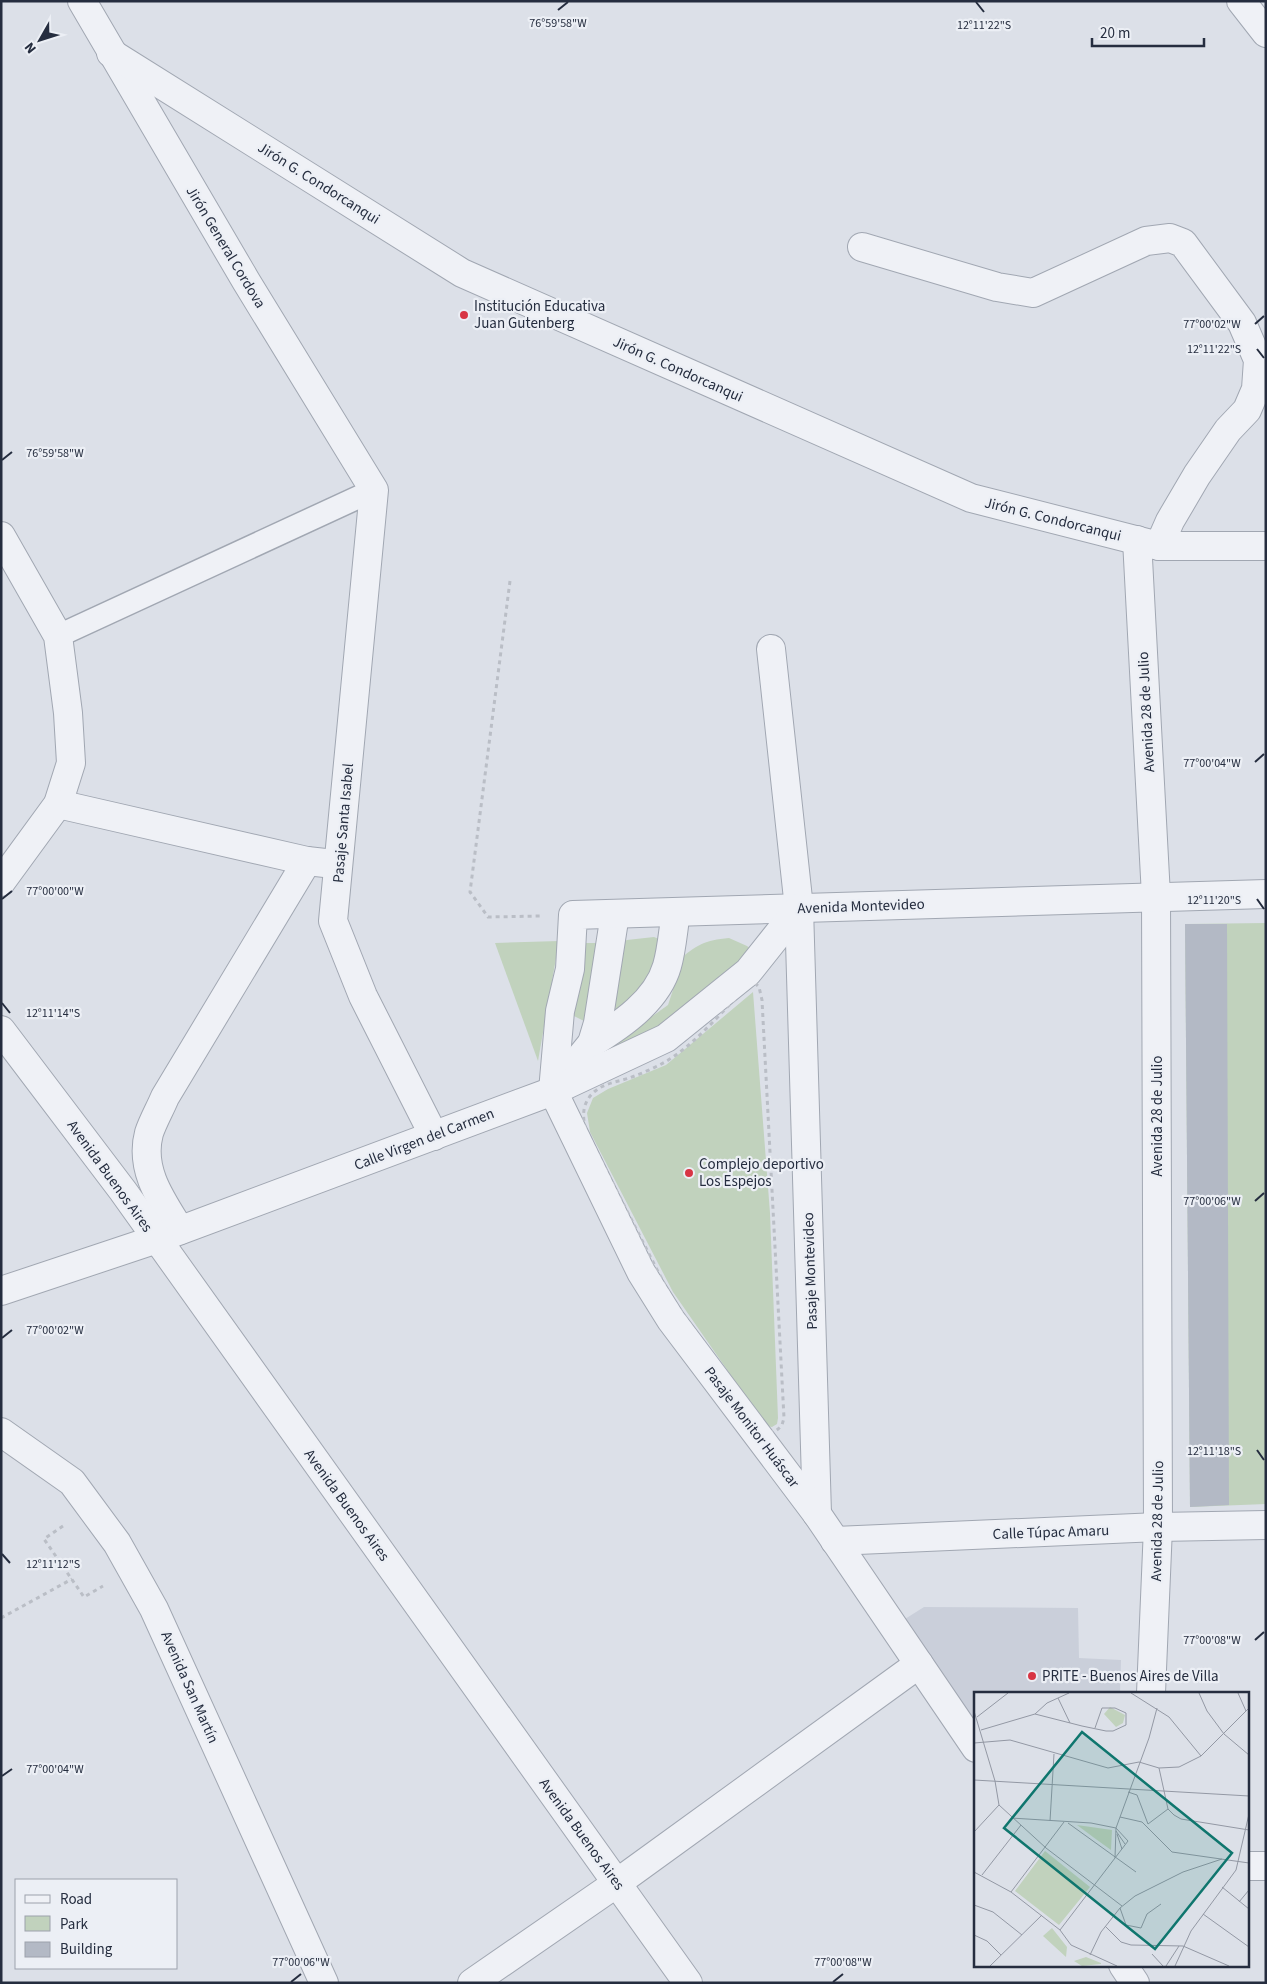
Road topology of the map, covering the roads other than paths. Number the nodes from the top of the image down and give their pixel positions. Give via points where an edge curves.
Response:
1 (82, 1) edge
2 (1241, 1) edge
3 (1266, 33) edge
4 (111, 53) junction
5 (862, 247) dead end
6 (374, 490) junction
7 (1, 536) edge
8 (1148, 543) junction
9 (1266, 546) edge
10 (58, 636) junction
11 (771, 650) dead end
12 (58, 804) junction
13 (307, 861) junction
14 (339, 864) junction
15 (1, 882) edge
16 (1266, 894) edge
17 (1156, 896) junction
18 (799, 908) junction
19 (676, 912) junction
20 (616, 914) junction
21 (1, 1030) edge
22 (592, 1043) junction
23 (553, 1091) junction
24 (434, 1136) junction
25 (168, 1235) junction
26 (1, 1291) edge
27 (1, 1432) edge
28 (817, 1514) junction
29 (1266, 1525) edge
30 (1158, 1527) junction
31 (835, 1541) junction
32 (919, 1664) junction
33 (1151, 1692) edge
34 (974, 1745) edge
35 (1250, 1866) edge
36 (1266, 1866) edge
37 (617, 1883) junction
38 (1124, 1966) edge
39 (1143, 1966) edge
40 (324, 1983) edge
41 (472, 1983) edge
42 (688, 1983) edge
43 (1135, 1983) edge
44 (1143, 1983) edge

1 - 4 street, Jirón General Cordova
2 - 3 street
4 - 6 street, Jirón General Cordova
4 - 8 street, Jirón G. Condorcanqui via 462,273 971,498
5 - 8 street via 997,287 1033,293 1146,241 1170,238 1183,243 1242,323 1258,360 1256,389 1247,410 1228,430 1170,521
6 - 10 street
6 - 14 street, Pasaje Santa Isabel
7 - 10 street
8 - 9 street, Jirón G. Condorcanqui
8 - 17 street, Avenida 28 de Julio
10 - 12 street via 71,763
11 - 18 street, Pasaje Montevideo
12 - 13 street
12 - 15 street
13 - 14 street
13 - 25 street via 165,1097 149,1133 147,1159
14 - 24 street, Pasaje Santa Isabel via 333,921 363,996
16 - 17 street, Avenida Montevideo
17 - 18 street, Avenida Montevideo
17 - 30 street, Avenida 28 de Julio
18 - 19 street, Avenida Montevideo
18 - 23 street, Calle Virgen del Carmen via 748,972 666,1038
18 - 28 street, Pasaje Montevideo
19 - 20 street, Avenida Montevideo
19 - 22 street via 667,967 655,991 618,1026
20 - 22 street
20 - 23 street, Avenida Montevideo via 573,915 570,969 560,1011
21 - 25 street, Avenida Buenos Aires
22 - 23 street
23 - 24 street, Calle Virgen del Carmen
23 - 28 street, Pasaje Monitor Huáscar via 640,1272 671,1320
24 - 25 street, Calle Virgen del Carmen
25 - 26 street, Calle Virgen del Carmen
25 - 37 street, Avenida Buenos Aires
27 - 40 street, Avenida San Martín via 72,1482 117,1543 154,1609
28 - 31 street, Pasaje Monitor Huáscar
29 - 30 street, Calle Túpac Amaru
30 - 31 street, Calle Túpac Amaru
30 - 33 street, Avenida 28 de Julio
31 - 32 street, Pasaje Monitor Huáscar
32 - 34 street, Pasaje Monitor Huáscar
32 - 37 street
35 - 36 street
37 - 41 street
37 - 42 street, Avenida Buenos Aires
38 - 43 street
39 - 44 street

